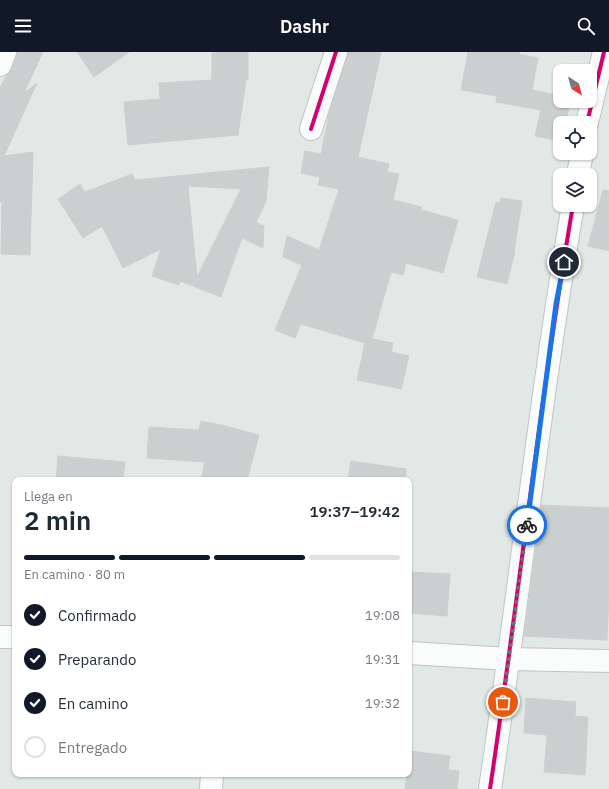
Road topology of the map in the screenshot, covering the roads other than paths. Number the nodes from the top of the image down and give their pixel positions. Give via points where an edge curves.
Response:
1 (5, 52) edge
2 (336, 52) edge
3 (604, 52) edge
4 (0, 65) edge
5 (589, 116) edge
6 (311, 129) dead end
7 (572, 212) edge
8 (0, 637) edge
9 (12, 638) edge
10 (412, 653) edge
11 (509, 659) junction
12 (609, 661) edge
13 (212, 777) edge
14 (211, 789) edge
15 (490, 789) edge

1 - 4 street
2 - 6 street
3 - 5 street
7 - 11 street via 556,304
8 - 9 street
10 - 11 street
11 - 12 street
11 - 15 street
13 - 14 street

